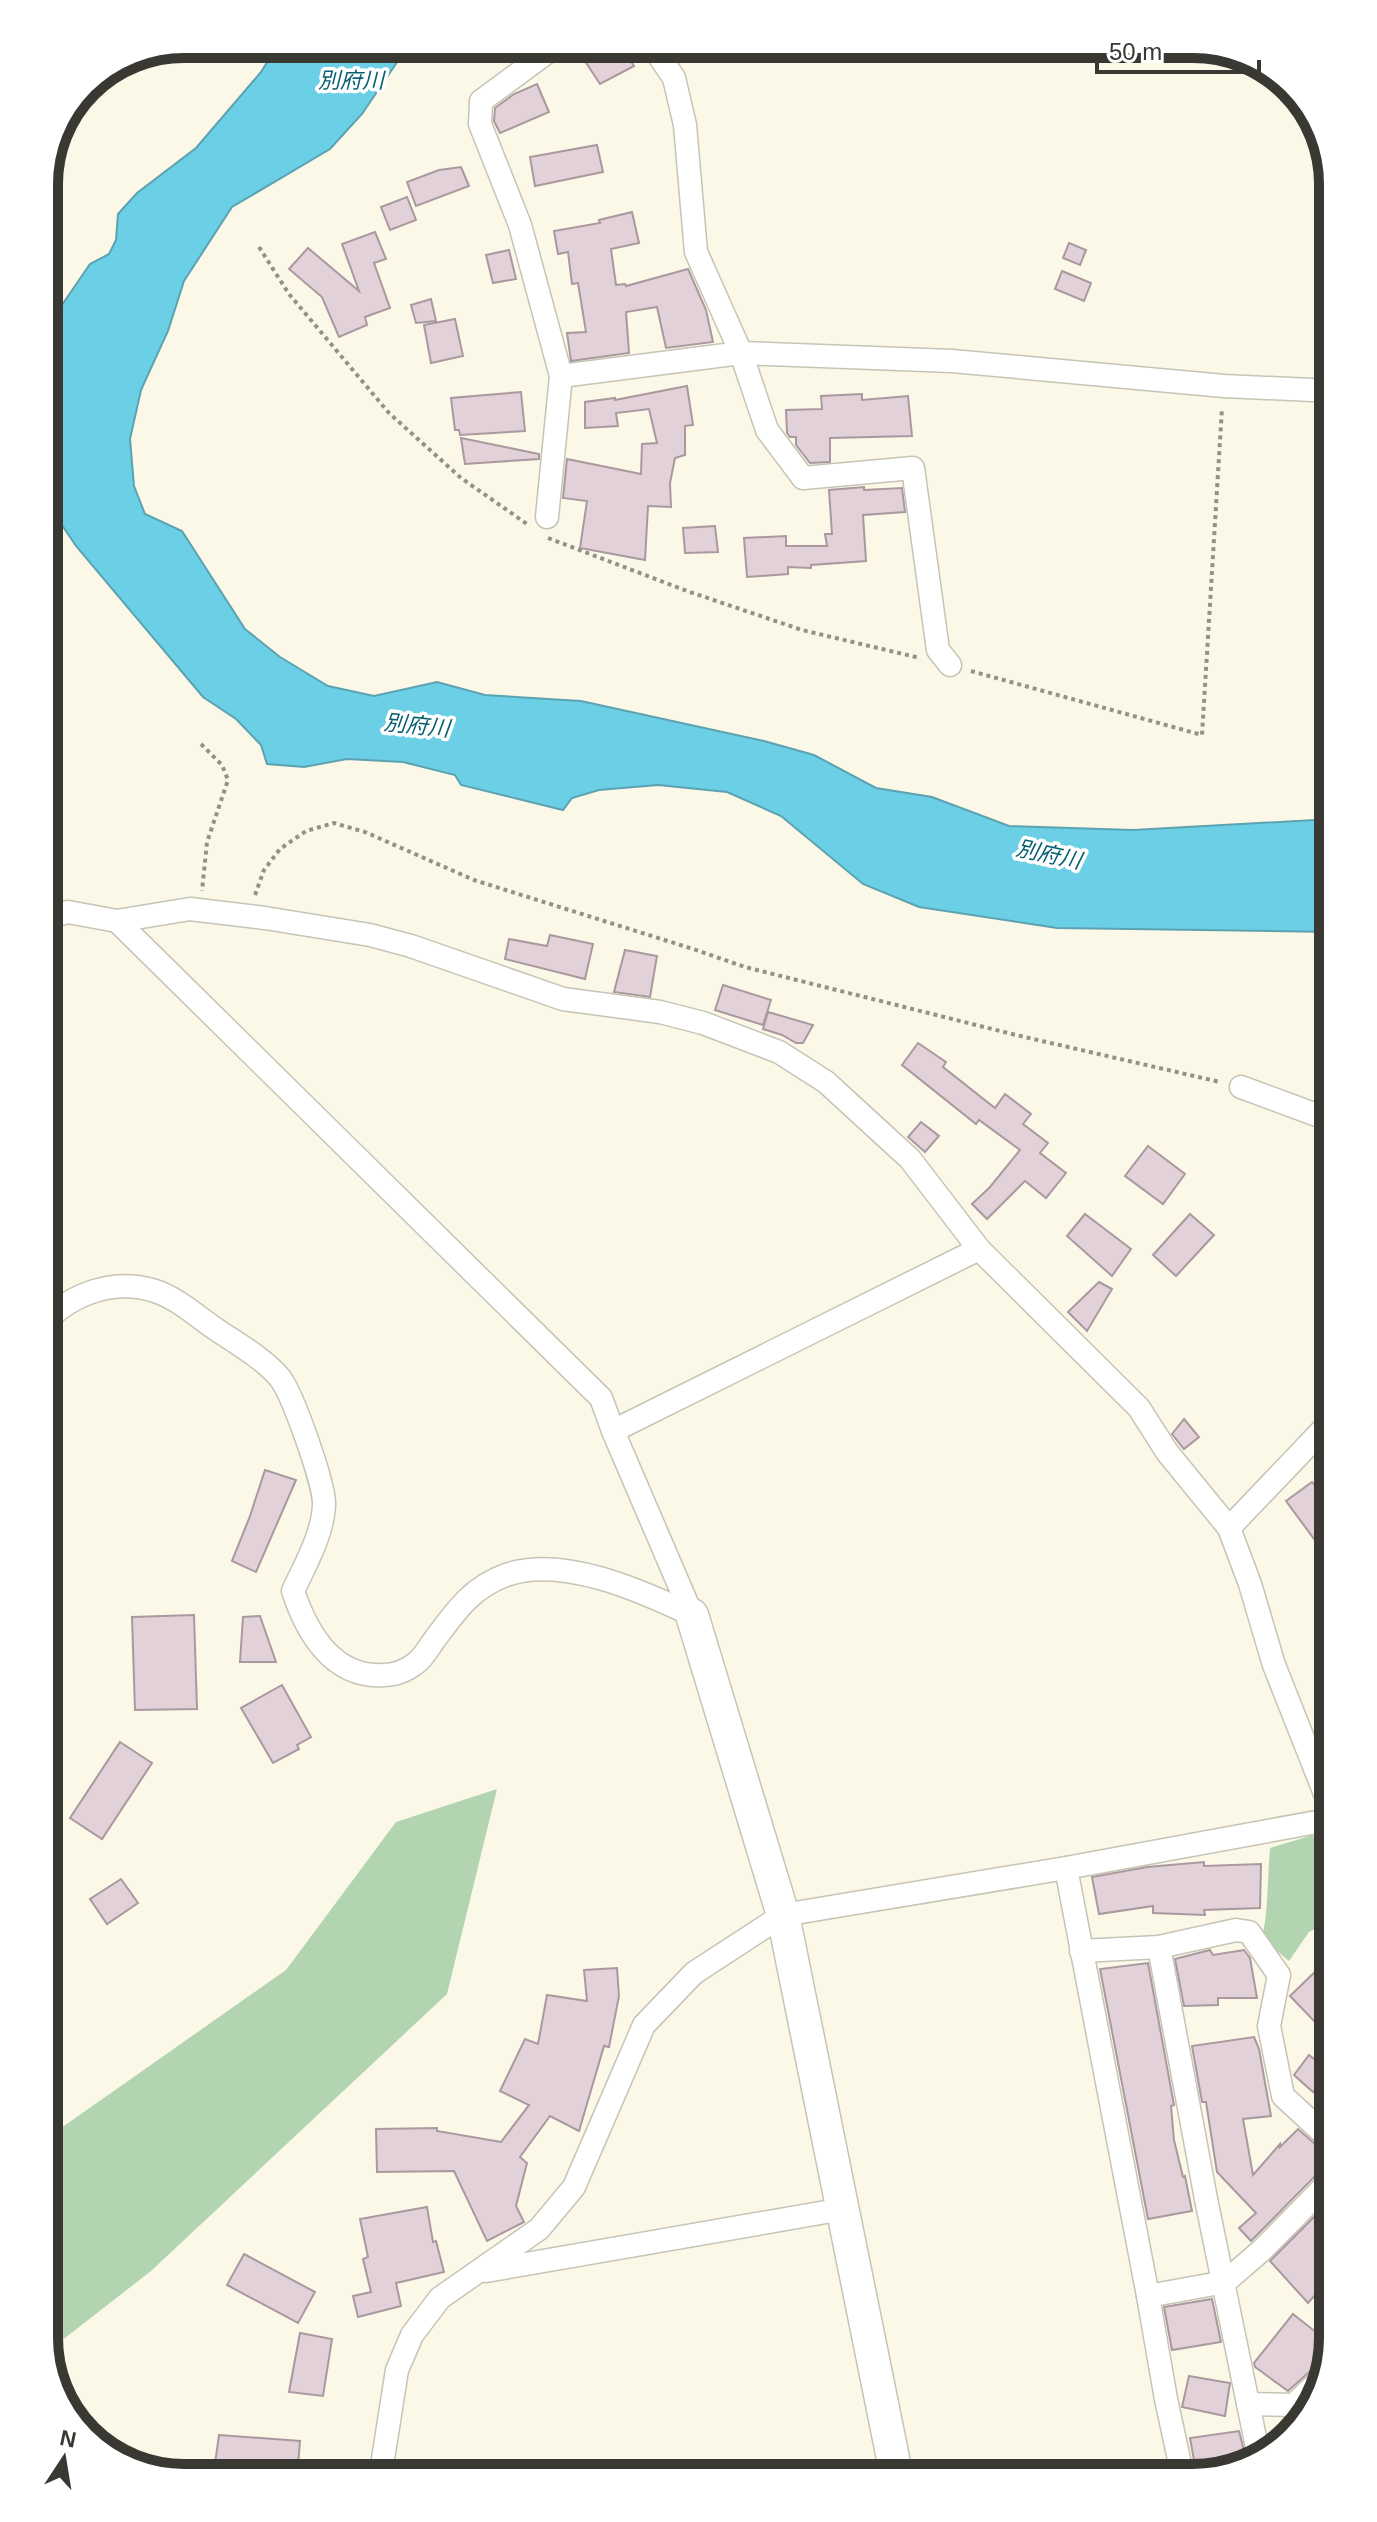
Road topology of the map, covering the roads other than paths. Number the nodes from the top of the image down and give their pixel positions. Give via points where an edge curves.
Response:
1 (539, 58) edge
2 (660, 58) edge
3 (741, 353) junction
4 (561, 376) junction
5 (1319, 390) edge
6 (547, 517) dead end
7 (950, 665) road end
8 (58, 914) edge
9 (117, 921) junction
10 (1241, 1087) road end
11 (1319, 1116) edge
12 (979, 1249) junction
13 (58, 1310) edge
14 (613, 1431) junction
15 (1319, 1434) edge
16 (1229, 1528) junction
17 (692, 1615) junction
18 (1319, 1781) edge
19 (1319, 1820) edge
20 (1066, 1868) junction
21 (783, 1915) junction
22 (1159, 1947) junction
23 (1081, 1951) junction
24 (1319, 2129) edge
25 (1319, 2192) edge
26 (843, 2209) junction
27 (480, 2272) junction
28 (1225, 2282) junction
29 (1148, 2296) junction
30 (1306, 2393) edge
31 (1248, 2404) junction
32 (1257, 2446) edge
33 (382, 2464) edge
34 (894, 2464) edge
35 (1180, 2464) edge

1 - 4 street via 481,101 480,124 520,225
2 - 3 street via 674,78 685,125 696,252
3 - 4 street
3 - 5 street via 952,361
3 - 7 street via 767,430 803,478 913,468 938,650
4 - 6 street
8 - 9 street
9 - 12 street via 190,909 370,935 563,999 703,1023 779,1052 826,1082 910,1159
9 - 14 street via 601,1398
10 - 11 street
12 - 14 street
12 - 16 street via 1139,1408
13 - 17 street via 77,1296 116,1285 156,1291 280,1378 295,1406 324,1503 293,1591 321,1648 345,1668 369,1676 397,1674 418,1662 474,1591 506,1575 537,1569 629,1588
14 - 17 street
15 - 16 street
16 - 18 street
17 - 21 street
19 - 20 street
20 - 21 street
20 - 23 street
21 - 26 street
21 - 27 street via 694,1973 644,2025 574,2187 539,2229
22 - 23 street
22 - 24 street via 1236,1930 1249,1932 1279,1975 1269,2026 1283,2096
22 - 28 street
23 - 29 street
25 - 28 street
26 - 27 street
26 - 34 street
27 - 33 street via 440,2298 412,2335 397,2370
28 - 29 street
28 - 31 street
29 - 35 street
30 - 31 street via 1294,2405
31 - 32 street

